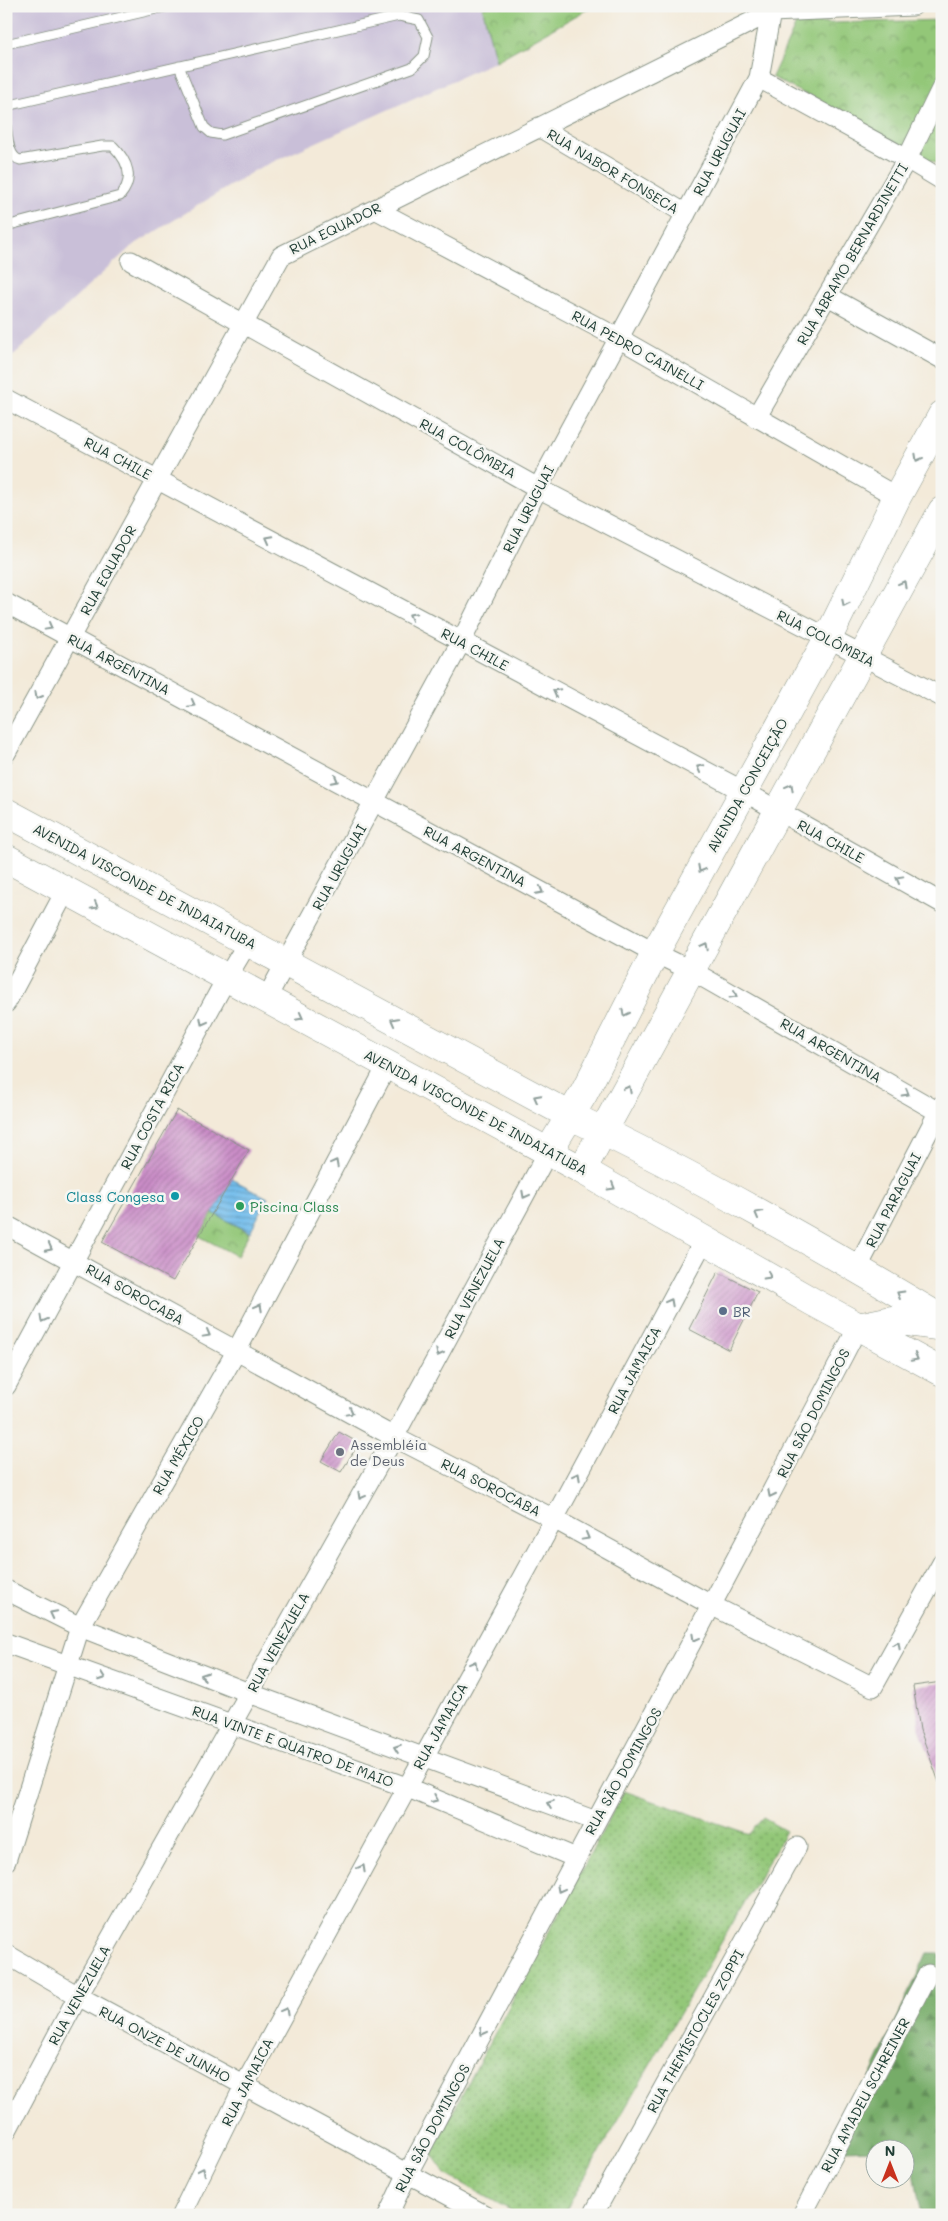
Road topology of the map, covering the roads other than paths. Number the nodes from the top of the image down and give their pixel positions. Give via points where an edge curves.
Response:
1 (169, 6) edge
2 (913, 6) edge
3 (771, 12) junction
4 (6, 44) edge
5 (179, 66) junction
6 (759, 78) junction
7 (942, 87) edge
8 (6, 106) edge
9 (6, 125) edge
10 (539, 127) junction
11 (907, 159) junction
12 (942, 180) edge
13 (375, 209) junction
14 (686, 214) junction
15 (6, 226) edge
16 (131, 261) dead end
17 (828, 296) junction
18 (243, 323) junction
19 (620, 339) junction
20 (942, 359) edge
21 (6, 399) edge
22 (942, 415) edge
23 (756, 418) junction
24 (158, 480) junction
25 (538, 488) junction
26 (897, 497) junction
27 (942, 511) edge
28 (6, 603) edge
29 (71, 639) junction
30 (827, 640) junction
31 (461, 642) junction
32 (863, 656) junction
33 (942, 697) edge
34 (6, 753) edge
35 (743, 791) junction
36 (375, 802) junction
37 (777, 811) junction
38 (6, 812) edge
39 (6, 858) edge
40 (66, 890) junction
41 (942, 903) edge
42 (248, 942) junction
43 (655, 953) junction
44 (287, 962) junction
45 (692, 971) junction
46 (226, 979) junction
47 (266, 999) junction
48 (6, 1003) edge
49 (388, 1064) junction
50 (941, 1110) edge
51 (570, 1116) junction
52 (605, 1132) junction
53 (548, 1152) junction
54 (582, 1170) junction
55 (6, 1225) edge
56 (704, 1240) junction
57 (75, 1261) junction
58 (857, 1268) junction
59 (942, 1319) edge
60 (858, 1327) junction
61 (942, 1327) edge
62 (237, 1350) junction
63 (942, 1372) edge
64 (6, 1386) edge
65 (394, 1436) junction
66 (554, 1519) junction
67 (942, 1563) edge
68 (6, 1590) edge
69 (713, 1606) junction
70 (80, 1627) junction
71 (6, 1643) edge
72 (68, 1665) junction
73 (249, 1693) junction
74 (232, 1723) junction
75 (422, 1757) junction
76 (406, 1787) junction
77 (596, 1821) junction
78 (797, 1848) dead end
79 (576, 1858) junction
80 (6, 1861) edge
81 (6, 1954) edge
82 (928, 1974) dead end
83 (78, 1996) junction
84 (244, 2086) junction
85 (6, 2132) edge
86 (408, 2173) junction
87 (181, 2215) edge
88 (388, 2215) edge
89 (485, 2215) edge
90 (593, 2215) edge
91 (802, 2215) edge

1 - 4 lane
2 - 3 street, RUA EQUADOR
3 - 6 street, RUA URUGUAI
3 - 10 street, RUA EQUADOR
5 - 5 lane via 204,127 211,133 222,135 412,68 424,56 428,37 419,20 398,16
5 - 8 lane
6 - 11 street
6 - 14 street, RUA URUGUAI
7 - 11 street, RUA ABRAMO BERNARDINETTI
9 - 15 lane via 16,159 113,146 122,156 130,179 120,196
10 - 13 street, RUA EQUADOR
10 - 14 street, RUA NABOR FONSECA
11 - 12 street
11 - 17 street, RUA ABRAMO BERNARDINETTI
13 - 18 street, RUA EQUADOR via 281,256
13 - 19 street, RUA PEDRO CAINELLI
14 - 19 street, RUA URUGUAI
16 - 18 street, RUA COLÔMBIA
17 - 20 street
17 - 23 street, RUA ABRAMO BERNARDINETTI
18 - 24 street, RUA EQUADOR
18 - 25 street, RUA COLÔMBIA
19 - 23 street, RUA PEDRO CAINELLI
19 - 25 street, RUA URUGUAI
21 - 24 street, RUA CHILE
22 -> 26 main road, AVENIDA CONCEIÇÃO
23 - 26 street, RUA PEDRO CAINELLI
24 - 29 street, RUA EQUADOR
31 -> 24 street, RUA CHILE
25 - 30 street, RUA COLÔMBIA
25 - 31 street, RUA URUGUAI
26 -> 30 main road, AVENIDA CONCEIÇÃO
32 -> 27 main road
28 -> 29 street, RUA ARGENTINA
29 -> 34 street, RUA EQUADOR
29 -> 36 street, RUA ARGENTINA
30 - 32 street, RUA COLÔMBIA
30 - 35 main road, AVENIDA CONCEIÇÃO
35 -> 31 street, RUA CHILE
31 - 36 street, RUA URUGUAI
32 - 33 street, RUA COLÔMBIA
37 -> 32 main road
35 - 37 street, RUA CHILE
35 -> 43 main road, AVENIDA CONCEIÇÃO
36 -> 43 street, RUA ARGENTINA
36 - 44 street, RUA URUGUAI
41 -> 37 street, RUA CHILE
45 -> 37 main road
38 - 42 main road, AVENIDA VISCONDE DE INDAIATUBA
39 - 40 main road, AVENIDA VISCONDE DE INDAIATUBA
40 -> 46 main road, AVENIDA VISCONDE DE INDAIATUBA
40 - 48 street
42 - 44 main road, AVENIDA VISCONDE DE INDAIATUBA
42 - 46 street, RUA COSTA RICA
43 - 45 street, RUA ARGENTINA
43 -> 51 main road, AVENIDA CONCEIÇÃO
44 - 47 street, RUA URUGUAI
51 -> 44 main road, AVENIDA VISCONDE DE INDAIATUBA
45 -> 50 street, RUA ARGENTINA
52 -> 45 main road
46 - 47 main road, AVENIDA VISCONDE DE INDAIATUBA
46 -> 57 street, RUA COSTA RICA
47 -> 49 main road, AVENIDA VISCONDE DE INDAIATUBA
49 - 53 main road, AVENIDA VISCONDE DE INDAIATUBA
62 -> 49 street, RUA MÉXICO
50 - 58 street, RUA PARAGUAI
51 - 52 main road, AVENIDA VISCONDE DE INDAIATUBA
51 - 53 main road, AVENIDA CONCEIÇÃO
52 - 54 main road
58 -> 52 main road, AVENIDA VISCONDE DE INDAIATUBA
53 - 54 main road, AVENIDA VISCONDE DE INDAIATUBA
53 -> 65 street, RUA VENEZUELA
54 -> 56 main road, AVENIDA VISCONDE DE INDAIATUBA
55 -> 57 street, RUA SOROCABA
56 -> 60 main road, AVENIDA VISCONDE DE INDAIATUBA
66 -> 56 street, RUA JAMAICA
57 -> 62 street, RUA SOROCABA
57 -> 64 street, RUA COSTA RICA
59 -> 58 main road, AVENIDA VISCONDE DE INDAIATUBA
60 - 61 main road via 892,1320
60 -> 63 main road, AVENIDA VISCONDE DE INDAIATUBA
60 -> 69 street, RUA SÃO DOMINGOS
62 -> 65 street, RUA SOROCABA
62 - 70 street, RUA MÉXICO
65 - 66 street, RUA SOROCABA
65 -> 73 street, RUA VENEZUELA
66 -> 69 street, RUA SOROCABA
75 -> 66 street, RUA JAMAICA
69 -> 67 street, RUA SOROCABA via 873,1687
70 -> 68 street
69 -> 77 street, RUA SÃO DOMINGOS
70 - 72 street, RUA MÉXICO
73 -> 70 street
71 - 72 street, RUA VINTE E QUATRO DE MAIO
72 -> 74 street, RUA VINTE E QUATRO DE MAIO
72 - 80 street, RUA MÉXICO
73 - 74 street, RUA VENEZUELA
75 -> 73 street
74 - 76 street, RUA VINTE E QUATRO DE MAIO
74 - 83 street, RUA VENEZUELA
75 - 76 street, RUA JAMAICA
77 -> 75 street
76 -> 79 street, RUA VINTE E QUATRO DE MAIO
84 -> 76 street, RUA JAMAICA
77 - 79 street, RUA SÃO DOMINGOS
78 - 90 street, RUA THEMÍSTOCLES ZOPPI
79 -> 86 street, RUA SÃO DOMINGOS
81 - 83 street, RUA ONZE DE JUNHO
82 - 91 street, RUA AMADEU SCHREINER
83 - 84 street, RUA ONZE DE JUNHO
83 - 85 street, RUA VENEZUELA
84 - 86 street, RUA ONZE DE JUNHO
87 -> 84 street, RUA JAMAICA
86 - 88 street, RUA SÃO DOMINGOS
86 - 89 street, RUA ONZE DE JUNHO

